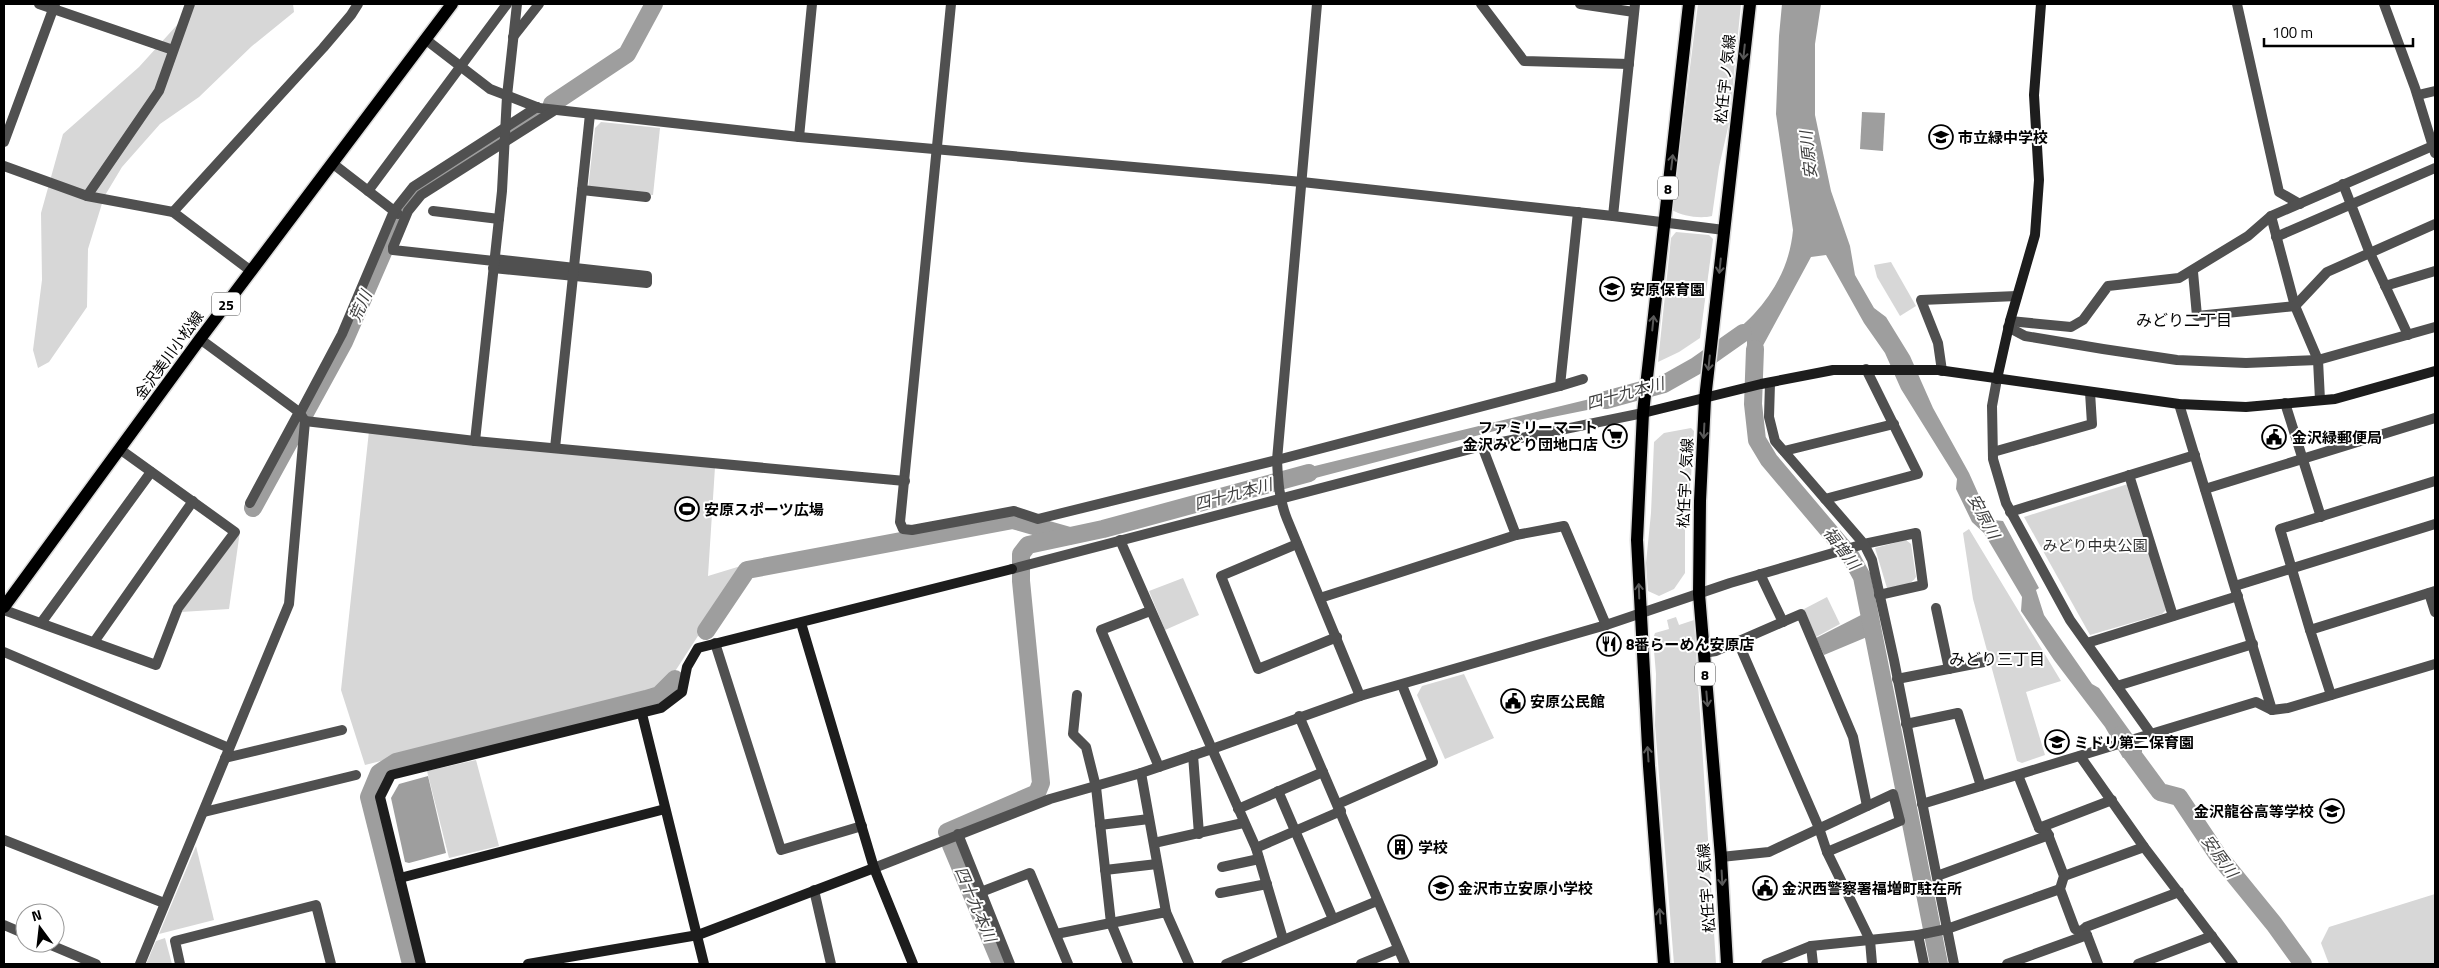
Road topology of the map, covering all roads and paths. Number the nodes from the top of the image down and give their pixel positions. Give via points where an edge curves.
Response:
1 (39, 4) edge
2 (190, 4) edge
3 (358, 4) edge
4 (452, 4) edge
5 (508, 4) edge
6 (517, 4) edge
7 (539, 4) edge
8 (812, 4) edge
9 (951, 4) edge
10 (1317, 4) edge
11 (1481, 4) edge
12 (1580, 4) edge
13 (1689, 4) edge
14 (1750, 4) edge
15 (2041, 4) edge
16 (2237, 4) edge
17 (2384, 4) edge
18 (54, 6) edge
19 (1634, 8) edge
20 (425, 38) junction
21 (512, 38) junction
22 (173, 50) junction
23 (1629, 64) junction
24 (461, 66) junction
25 (2435, 91) edge
26 (2418, 95) junction
27 (508, 96) junction
28 (537, 107) junction
29 (555, 110) junction
30 (590, 114) junction
31 (506, 128) junction
32 (799, 137) junction
33 (4, 142) edge
34 (506, 142) junction
35 (2435, 148) edge
36 (937, 150) junction
37 (332, 163) junction
38 (4, 166) edge
39 (2435, 168) edge
40 (1302, 182) junction
41 (2343, 184) junction
42 (582, 190) junction
43 (368, 191) junction
44 (86, 196) junction
45 (646, 197) dead end
46 (2351, 203) junction
47 (2300, 204) junction
48 (395, 211) junction
49 (433, 211) dead end
50 (173, 212) junction
51 (1578, 212) junction
52 (1613, 216) junction
53 (2271, 216) junction
54 (499, 218) junction
55 (404, 219) junction
56 (1664, 222) junction
57 (2435, 224) edge
58 (1724, 230) junction
59 (2276, 237) junction
60 (2369, 252) junction
61 (494, 263) junction
62 (251, 271) junction
63 (2435, 271) edge
64 (574, 272) junction
65 (2193, 272) junction
66 (2385, 286) junction
67 (2017, 296) junction
68 (2294, 306) junction
69 (2009, 324) junction
70 (2435, 326) edge
71 (2408, 336) junction
72 (200, 339) junction
73 (2318, 360) junction
74 (1866, 369) junction
75 (1942, 371) junction
76 (2435, 371) edge
77 (1583, 379) dead end
78 (1997, 379) junction
79 (1765, 384) junction
80 (1560, 386) junction
81 (2090, 392) junction
82 (1706, 399) junction
83 (2320, 400) junction
84 (2285, 403) junction
85 (2179, 404) junction
86 (1643, 413) junction
87 (302, 416) junction
88 (2435, 418) edge
89 (1894, 424) junction
90 (475, 440) junction
91 (1482, 446) junction
92 (555, 448) junction
93 (120, 450) junction
94 (1784, 451) junction
95 (1992, 452) junction
96 (2195, 455) junction
97 (2302, 458) junction
98 (1277, 463) junction
99 (151, 472) junction
100 (2129, 475) junction
101 (905, 481) junction
102 (2435, 481) edge
103 (2205, 489) junction
104 (1279, 495) junction
105 (1825, 499) junction
106 (193, 502) junction
107 (250, 503) dead end
108 (2010, 512) junction
109 (2321, 517) junction
110 (2435, 524) edge
111 (1516, 536) junction
112 (1120, 540) junction
113 (1297, 544) junction
114 (1860, 546) junction
115 (2292, 568) junction
116 (1760, 574) junction
117 (2235, 586) junction
118 (2432, 592) edge
119 (1699, 594) junction
120 (1879, 595) junction
121 (2238, 596) junction
122 (1320, 598) junction
123 (4, 608) edge
124 (1936, 608) dead end
125 (1150, 611) junction
126 (2435, 612) edge
127 (1640, 614) junction
128 (2173, 616) junction
129 (1783, 622) junction
130 (41, 623) junction
131 (801, 623) junction
132 (1606, 625) junction
133 (2310, 630) junction
134 (1336, 637) junction
135 (94, 642) junction
136 (1738, 642) junction
137 (715, 643) junction
138 (2087, 643) junction
139 (2253, 644) junction
140 (4, 652) edge
141 (1703, 653) junction
142 (1984, 662) dead end
143 (2435, 664) edge
144 (1949, 669) junction
145 (1897, 678) junction
146 (1402, 685) junction
147 (2117, 686) junction
148 (1077, 694) dead end
149 (2331, 695) junction
150 (1360, 696) junction
151 (2272, 710) junction
152 (642, 714) junction
153 (1299, 716) junction
154 (1906, 724) junction
155 (342, 730) dead end
156 (2148, 735) junction
157 (229, 748) junction
158 (1212, 749) junction
159 (1193, 755) junction
160 (2080, 756) junction
161 (225, 758) junction
162 (1159, 767) junction
163 (1323, 772) junction
164 (1141, 773) junction
165 (356, 775) dead end
166 (2018, 775) junction
167 (1982, 786) junction
168 (1096, 787) junction
169 (1278, 791) junction
170 (2112, 800) junction
171 (1922, 804) junction
172 (1867, 806) junction
173 (1340, 808) junction
174 (665, 809) junction
175 (1238, 809) junction
176 (204, 812) junction
177 (1149, 819) junction
178 (1244, 823) junction
179 (1100, 825) junction
180 (862, 826) junction
181 (1819, 828) junction
182 (2039, 828) junction
183 (1295, 831) junction
184 (958, 834) junction
185 (1199, 834) junction
186 (2049, 835) junction
187 (4, 840) edge
188 (1154, 843) junction
189 (2144, 847) junction
190 (1256, 848) junction
191 (1827, 852) junction
192 (1720, 856) junction
193 (1259, 859) junction
194 (1157, 864) junction
195 (1222, 867) dead end
196 (874, 868) junction
197 (1105, 870) junction
198 (1937, 876) junction
199 (2064, 876) junction
200 (400, 878) junction
201 (1266, 884) junction
202 (2060, 889) junction
203 (814, 890) junction
204 (981, 892) junction
205 (2179, 892) junction
206 (1220, 893) dead end
207 (1377, 901) junction
208 (164, 903) junction
209 (1166, 912) junction
210 (1333, 919) junction
211 (1111, 923) junction
212 (1944, 930) junction
213 (2084, 933) junction
214 (1056, 934) junction
215 (1921, 934) junction
216 (698, 935) junction
217 (2212, 936) junction
218 (1283, 939) junction
219 (1870, 940) junction
220 (1811, 946) junction
221 (1398, 948) junction
222 (65, 951) edge
223 (96, 964) edge
224 (140, 964) edge
225 (180, 964) edge
226 (330, 964) edge
227 (421, 964) edge
228 (528, 964) edge
229 (704, 964) edge
230 (831, 964) edge
231 (913, 964) edge
232 (1010, 964) edge
233 (1068, 964) edge
234 (1128, 964) edge
235 (1189, 964) edge
236 (1226, 964) edge
237 (1361, 964) edge
238 (1405, 964) edge
239 (1664, 964) edge
240 (1727, 964) edge
241 (1766, 964) edge
242 (1812, 964) edge
243 (1872, 964) edge
244 (1924, 964) edge
245 (1954, 964) edge
246 (2006, 964) edge
247 (2098, 964) edge
248 (2138, 964) edge
249 (2233, 964) edge

1 - 18 street
2 - 22 street
3 - 50 street
4 - 20 main road, 金沢美川小松線 / 25
5 - 24 street
6 - 21 street
7 - 21 street
8 - 32 street
9 - 36 street
10 - 40 street
11 - 23 street via 1524,61
12 - 19 street
56 -> 13 main road, 8
14 -> 58 main road, 松任宇ノ気線 / 8
15 - 67 street via 2034,95 2039,180 2035,235
16 - 47 street via 2279,192
17 - 26 street
18 - 22 street
18 - 33 street
19 - 23 street
20 - 24 street
20 - 37 main road, 金沢美川小松線 / 25
21 - 27 street
22 - 44 street via 160,90
23 - 52 street
24 - 27 street via 490,89
24 - 43 street
25 - 26 street
26 - 35 street
27 - 28 street
27 - 31 street
28 - 29 street
28 - 31 street
29 - 30 street
29 - 34 street
30 - 32 street
30 - 42 street
31 - 34 street
31 - 48 street via 413,187
32 - 36 street
34 - 54 street
34 - 55 street via 421,195
35 - 41 street
36 - 40 street
36 - 101 street
37 - 43 street
37 - 62 main road, 金沢美川小松線 / 25
38 - 44 street
39 - 46 street
40 - 51 street
40 - 98 street
41 - 46 street
41 - 47 street
42 - 45 street
42 - 64 street
43 - 48 street
44 - 50 street
46 - 59 street
46 - 60 street
47 - 53 street
48 - 55 street
48 - 87 street via 342,334
49 - 54 street
50 - 62 street
51 - 52 street
51 - 80 street
52 - 56 street
53 - 59 street
53 - 65 street via 2248,236
54 - 61 street
55 - 61 street via 394,250
56 - 58 street
86 -> 56 main road, 8
57 - 60 street
58 -> 82 main road, 松任宇ノ気線 / 8
59 - 68 street
60 - 66 street
60 - 68 street via 2327,272
61 - 64 street
61 - 90 street
62 - 72 main road, 金沢美川小松線 / 25
63 - 66 street
64 - 64 street via 647,276 647,283
64 - 92 street
65 - 68 street via 2197,316
65 - 69 street via 2179,278 2108,286 2084,320 2071,327
66 - 71 street
67 - 69 street
67 - 75 street via 1921,300 1938,343
68 - 73 street
69 - 73 street via 2025,336 2177,360 2246,363
69 - 78 street
70 - 71 street
71 - 73 street
72 - 87 street
72 - 93 main road, 金沢美川小松線 / 25
73 - 83 street
74 - 75 street
74 - 79 street via 1833,370
74 - 89 street
75 - 78 street
76 - 83 street
77 - 80 street
78 - 81 street
78 - 95 street via 1992,406
79 - 82 street
79 - 94 street via 1775,441
80 - 98 street
81 - 85 street
81 - 95 street via 2092,424
82 - 86 street
82 -> 119 main road, 松任宇ノ気線 / 8
83 - 84 street
84 - 85 street via 2246,407
84 - 97 street
85 - 96 street
86 - 91 street
127 -> 86 main road, 8 via 1637,540
87 - 90 street
87 - 107 street
87 - 157 street via 289,604
88 - 97 street
89 - 94 street
89 - 105 street via 1918,474
90 - 92 street
91 - 104 street
91 - 111 street
92 - 101 street
93 - 99 street
93 - 123 main road, 金沢美川小松線 / 25
94 - 105 street
95 - 108 street
96 - 100 street
96 - 103 street
97 - 103 street
97 - 109 street
98 - 101 street via 1038,519 1014,511 912,530 903,529 900,522
98 - 104 street
99 - 106 street
99 - 130 street
100 - 108 street
100 - 128 street
102 - 109 street
103 - 117 street
104 - 112 street
104 - 113 street
105 - 114 street
106 - 135 street
106 - 135 street via 235,532 178,608 156,664
108 - 138 street via 2070,620
109 - 115 street via 2280,529
110 - 115 street
111 - 122 street
111 - 132 street via 1564,526
112 - 125 street
112 - 131 street
113 - 122 street
113 - 134 street via 1222,576 1258,669
114 - 116 street
114 - 120 street via 1872,560
114 - 120 street via 1916,533 1923,585
115 - 117 street
115 - 133 street
116 - 119 street
116 - 129 street
117 - 121 street
118 - 126 street
118 - 133 street
119 - 127 street
119 - 141 main road, 松任宇ノ気線 / 8
120 - 145 street
121 - 128 street
121 - 139 street
122 - 134 street
123 - 130 street
124 - 144 street
125 - 158 street
125 - 162 street via 1101,630
127 - 132 street
239 -> 127 main road, 8
128 - 138 street
129 - 136 street
129 - 172 street via 1801,614 1853,737
130 - 135 street
131 - 137 street
131 - 180 street
132 - 146 street
133 - 149 street
134 - 150 street
136 - 141 street
136 - 181 street
137 - 152 street via 698,648 687,667 682,692 661,708
137 - 180 street via 781,850
138 - 147 street
139 - 147 street
139 - 151 street
140 - 157 street
141 -> 192 main road, 松任宇ノ気線 / 8
142 - 144 street
143 - 149 street
144 - 145 street
145 - 154 street
146 - 150 street
146 - 173 street via 1434,762
147 - 156 street
148 - 168 street via 1073,734 1086,747
149 - 151 street
150 - 153 street
151 - 156 street via 2256,702
152 - 174 street
152 - 200 street via 392,775 380,797
153 - 158 street
153 - 163 street
154 - 167 street via 1958,713
154 - 171 street
155 - 161 street
156 - 160 street
157 - 161 street
158 - 159 street
158 - 175 street
159 - 162 street
159 - 185 street
160 - 166 street
160 - 170 street
161 - 176 street
162 - 164 street
163 - 169 street
163 - 173 street
164 - 168 street
164 - 177 street
165 - 176 street
166 - 167 street
166 - 182 street
167 - 171 street
168 - 179 street
168 - 184 street via 1050,799
169 - 175 street
169 - 183 street
170 - 182 street
170 - 189 street
171 - 198 street
172 - 181 street
172 - 191 street via 1893,794 1900,821
173 - 183 street
173 - 207 street
174 - 200 street
174 - 216 street
175 - 178 street
176 - 208 street
177 - 179 street
177 - 188 street
178 - 185 street
178 - 190 street
179 - 197 street
180 - 196 street
181 - 191 street
181 - 192 street via 1769,852
182 - 186 street
183 - 190 street
183 - 210 street
184 - 196 street
184 - 204 street
185 - 188 street
186 - 198 street
186 - 199 street
187 - 208 street
188 - 194 street
189 - 199 street
189 - 205 street
190 - 193 street
191 - 219 street
192 -> 240 main road, 松任宇ノ気線 / 8
193 - 195 street
193 - 201 street
194 - 197 street
194 - 209 street
196 - 203 street
196 - 231 street
197 - 211 street
198 - 212 street
199 - 202 street
200 - 227 street
201 - 206 street
201 - 218 street
202 - 212 street
202 - 213 street via 2075,929
203 - 216 street
203 - 230 street
204 - 214 street via 1030,873
204 - 232 street
205 - 213 street via 2086,927
205 - 217 street
207 - 210 street
207 - 221 street
208 - 224 street
209 - 211 street
209 - 235 street
210 - 218 street
211 - 214 street
211 - 234 street
212 - 215 street
212 - 245 street
213 - 246 street
213 - 247 street
214 - 233 street
215 - 219 street
215 - 244 street
216 - 228 street
216 - 229 street
217 - 248 street
217 - 249 street
218 - 236 street
219 - 220 street
219 - 243 street
220 - 241 street
220 - 242 street
221 - 237 street
221 - 238 street
222 - 223 street
225 - 226 street via 175,941 316,905

